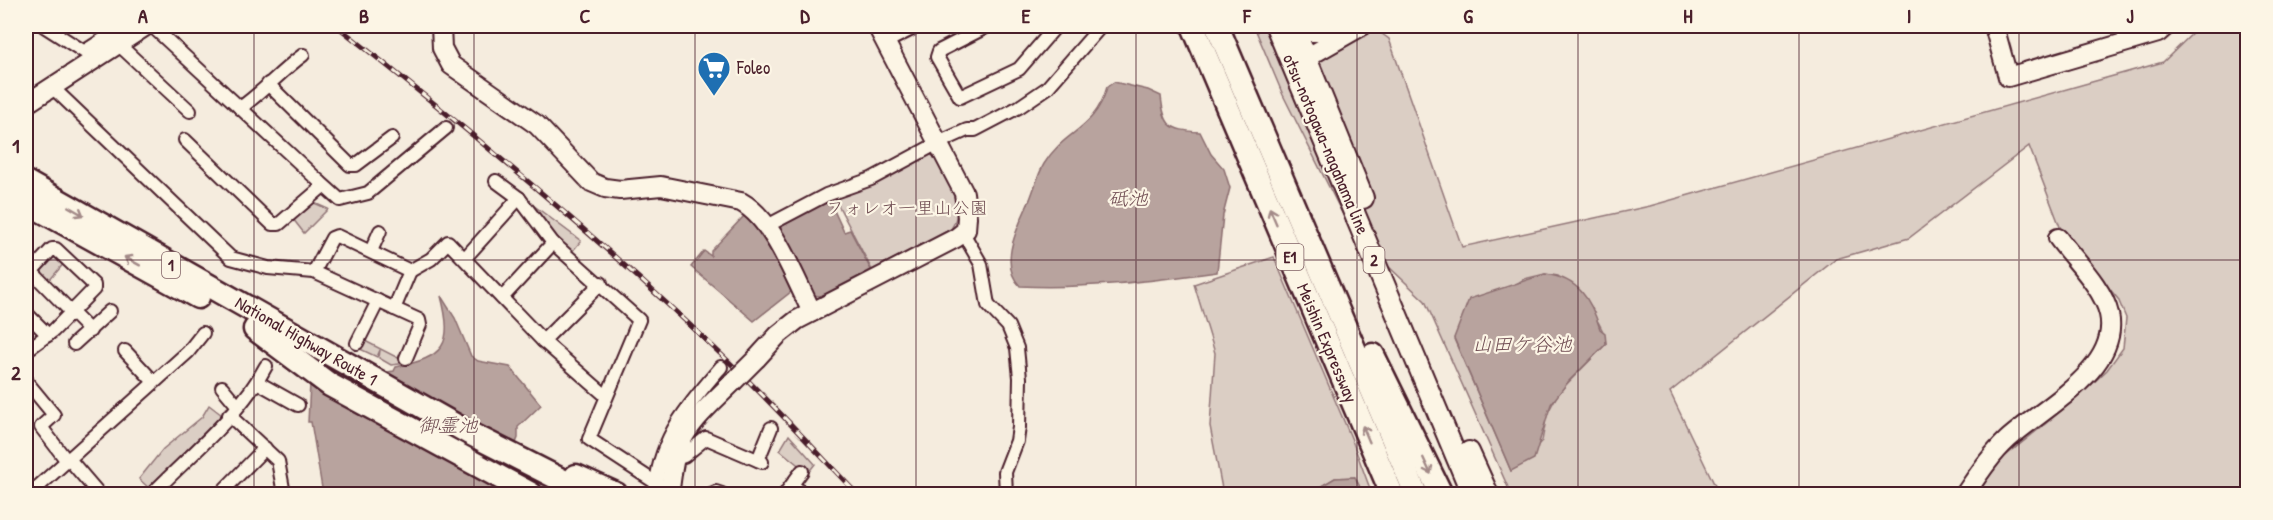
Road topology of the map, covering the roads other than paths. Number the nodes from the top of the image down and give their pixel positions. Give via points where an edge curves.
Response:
1 (44, 26) edge
2 (124, 26) edge
3 (147, 26) edge
4 (152, 26) edge
5 (441, 26) edge
6 (878, 26) edge
7 (918, 26) edge
8 (988, 26) edge
9 (1056, 26) edge
10 (1101, 26) edge
11 (1193, 26) edge
12 (1218, 26) edge
13 (1276, 26) edge
14 (1293, 26) edge
15 (1298, 26) edge
16 (1362, 26) edge
17 (1994, 26) edge
18 (2164, 27) edge
19 (1338, 29) edge
20 (886, 42) junction
21 (117, 43) junction
22 (89, 55) junction
23 (303, 55) dead end
24 (1300, 56) junction
25 (1236, 70) junction
26 (268, 84) junction
27 (51, 86) junction
28 (26, 104) edge
29 (240, 108) junction
30 (190, 111) dead end
31 (446, 128) dead end
32 (392, 138) dead end
33 (185, 140) dead end
34 (938, 143) junction
35 (496, 181) dead end
36 (26, 182) edge
37 (320, 182) junction
38 (519, 198) junction
39 (26, 202) edge
40 (767, 226) junction
41 (380, 231) dead end
42 (963, 233) junction
43 (2058, 238) dead end
44 (553, 243) junction
45 (371, 251) junction
46 (465, 258) junction
47 (27, 271) edge
48 (410, 271) junction
49 (314, 272) junction
50 (601, 283) junction
51 (502, 298) junction
52 (378, 301) junction
53 (394, 309) junction
54 (73, 311) junction
55 (110, 311) dead end
56 (812, 312) junction
57 (26, 313) edge
58 (260, 324) junction
59 (90, 331) junction
60 (203, 333) dead end
61 (48, 335) junction
62 (543, 341) junction
63 (357, 343) dead end
64 (74, 344) dead end
65 (31, 347) dead end
66 (125, 351) dead end
67 (314, 354) junction
68 (406, 357) dead end
69 (266, 366) dead end
70 (721, 367) dead end
71 (26, 381) edge
72 (154, 382) junction
73 (257, 382) junction
74 (222, 387) dead end
75 (605, 395) junction
76 (298, 405) dead end
77 (233, 410) junction
78 (771, 428) dead end
79 (264, 448) junction
80 (675, 459) junction
81 (68, 460) junction
82 (802, 471) dead end
83 (665, 490) edge
84 (789, 490) edge
85 (1391, 492) edge
86 (30, 495) edge
87 (99, 495) edge
88 (152, 495) edge
89 (220, 495) edge
90 (284, 495) edge
91 (531, 495) edge
92 (557, 495) edge
93 (589, 495) edge
94 (616, 495) edge
95 (711, 495) edge
96 (722, 495) edge
97 (804, 495) edge
98 (1006, 495) edge
99 (1416, 495) edge
100 (1441, 495) edge
101 (1472, 495) edge
102 (1488, 495) edge
103 (1965, 495) edge

1 - 22 street
2 - 22 street
3 - 21 street
4 - 29 street
5 - 40 street via 442,48 451,65 537,125 591,182 620,190 661,186 741,202 761,216
6 - 20 street
7 - 20 street
8 - 9 street via 939,51 937,57 960,97 1019,69
10 - 34 street via 1047,88 975,130
85 -> 11 highway, Meishin Expressway / E1
12 - 25 highway, Meishin Expressway / E1
13 - 24 main road, otsu-notogawa-nagahama line / 2
14 - 24 main road, otsu-notogawa-nagahama line / 2
15 - 19 street via 1306,32
16 - 24 street
17 - 18 street via 2008,77 2158,33
19 - 24 street
20 - 34 street
21 - 22 street
21 - 30 street
22 - 27 street
23 - 26 street
24 - 101 main road, otsu-notogawa-nagahama line / 2
24 - 102 main road, otsu-notogawa-nagahama line / 2
25 - 99 highway, Meishin Expressway / E1
25 -> 100 highway
26 - 29 street
26 - 32 street via 350,165 356,165
27 - 28 street
27 - 49 street via 231,258 268,268
29 - 37 street
31 - 37 street via 368,192 340,200
33 - 37 street via 272,224 279,224 321,189
34 - 40 street
34 - 42 street via 964,193 967,224
35 - 38 street
36 -> 58 highway, National Highway Route 1 / 1
38 - 44 street
38 - 46 street
58 -> 39 highway, National Highway Route 1 / 1
40 - 56 street
41 - 45 street
42 - 56 street
42 - 98 street via 981,264 988,305 1008,326 1017,348 1019,427 1005,472
43 - 103 street via 2104,300 2109,314 2108,345 2101,359 2080,381 1996,451
44 - 50 street
44 - 51 street
45 - 48 street
45 - 49 street via 337,236 332,238
46 - 48 street via 448,242 431,259
46 - 51 street
47 - 54 street
47 - 54 street via 56,249 94,285
48 - 53 street
49 - 52 street
50 - 62 street
50 - 75 street via 639,320
51 - 62 street
52 - 53 street
52 - 63 street
53 - 68 street via 419,320
54 - 59 street
54 - 61 street
55 - 59 street
56 - 80 street, bridge via 786,328 690,426
57 - 61 street
58 - 67 highway, National Highway Route 1 / 1
59 - 64 street
60 - 72 street
61 - 65 street
62 - 75 street
66 - 72 street
67 - 91 highway via 507,483
67 - 92 highway, National Highway Route 1 / 1
67 - 93 highway, National Highway Route 1 / 1
67 - 94 highway
69 - 73 street
70 - 83 street via 677,420 660,456
71 - 81 street via 54,415 41,427
72 - 81 street
73 - 76 street via 280,401
73 - 77 street
74 - 77 street
75 - 83 street via 589,439
77 - 79 street
77 - 88 street
78 - 80 street via 760,461 706,438
79 - 89 street
79 - 90 street via 278,460
80 - 83 street
81 - 86 street
81 - 87 street
82 - 84 street
84 - 97 street
95 - 96 street

